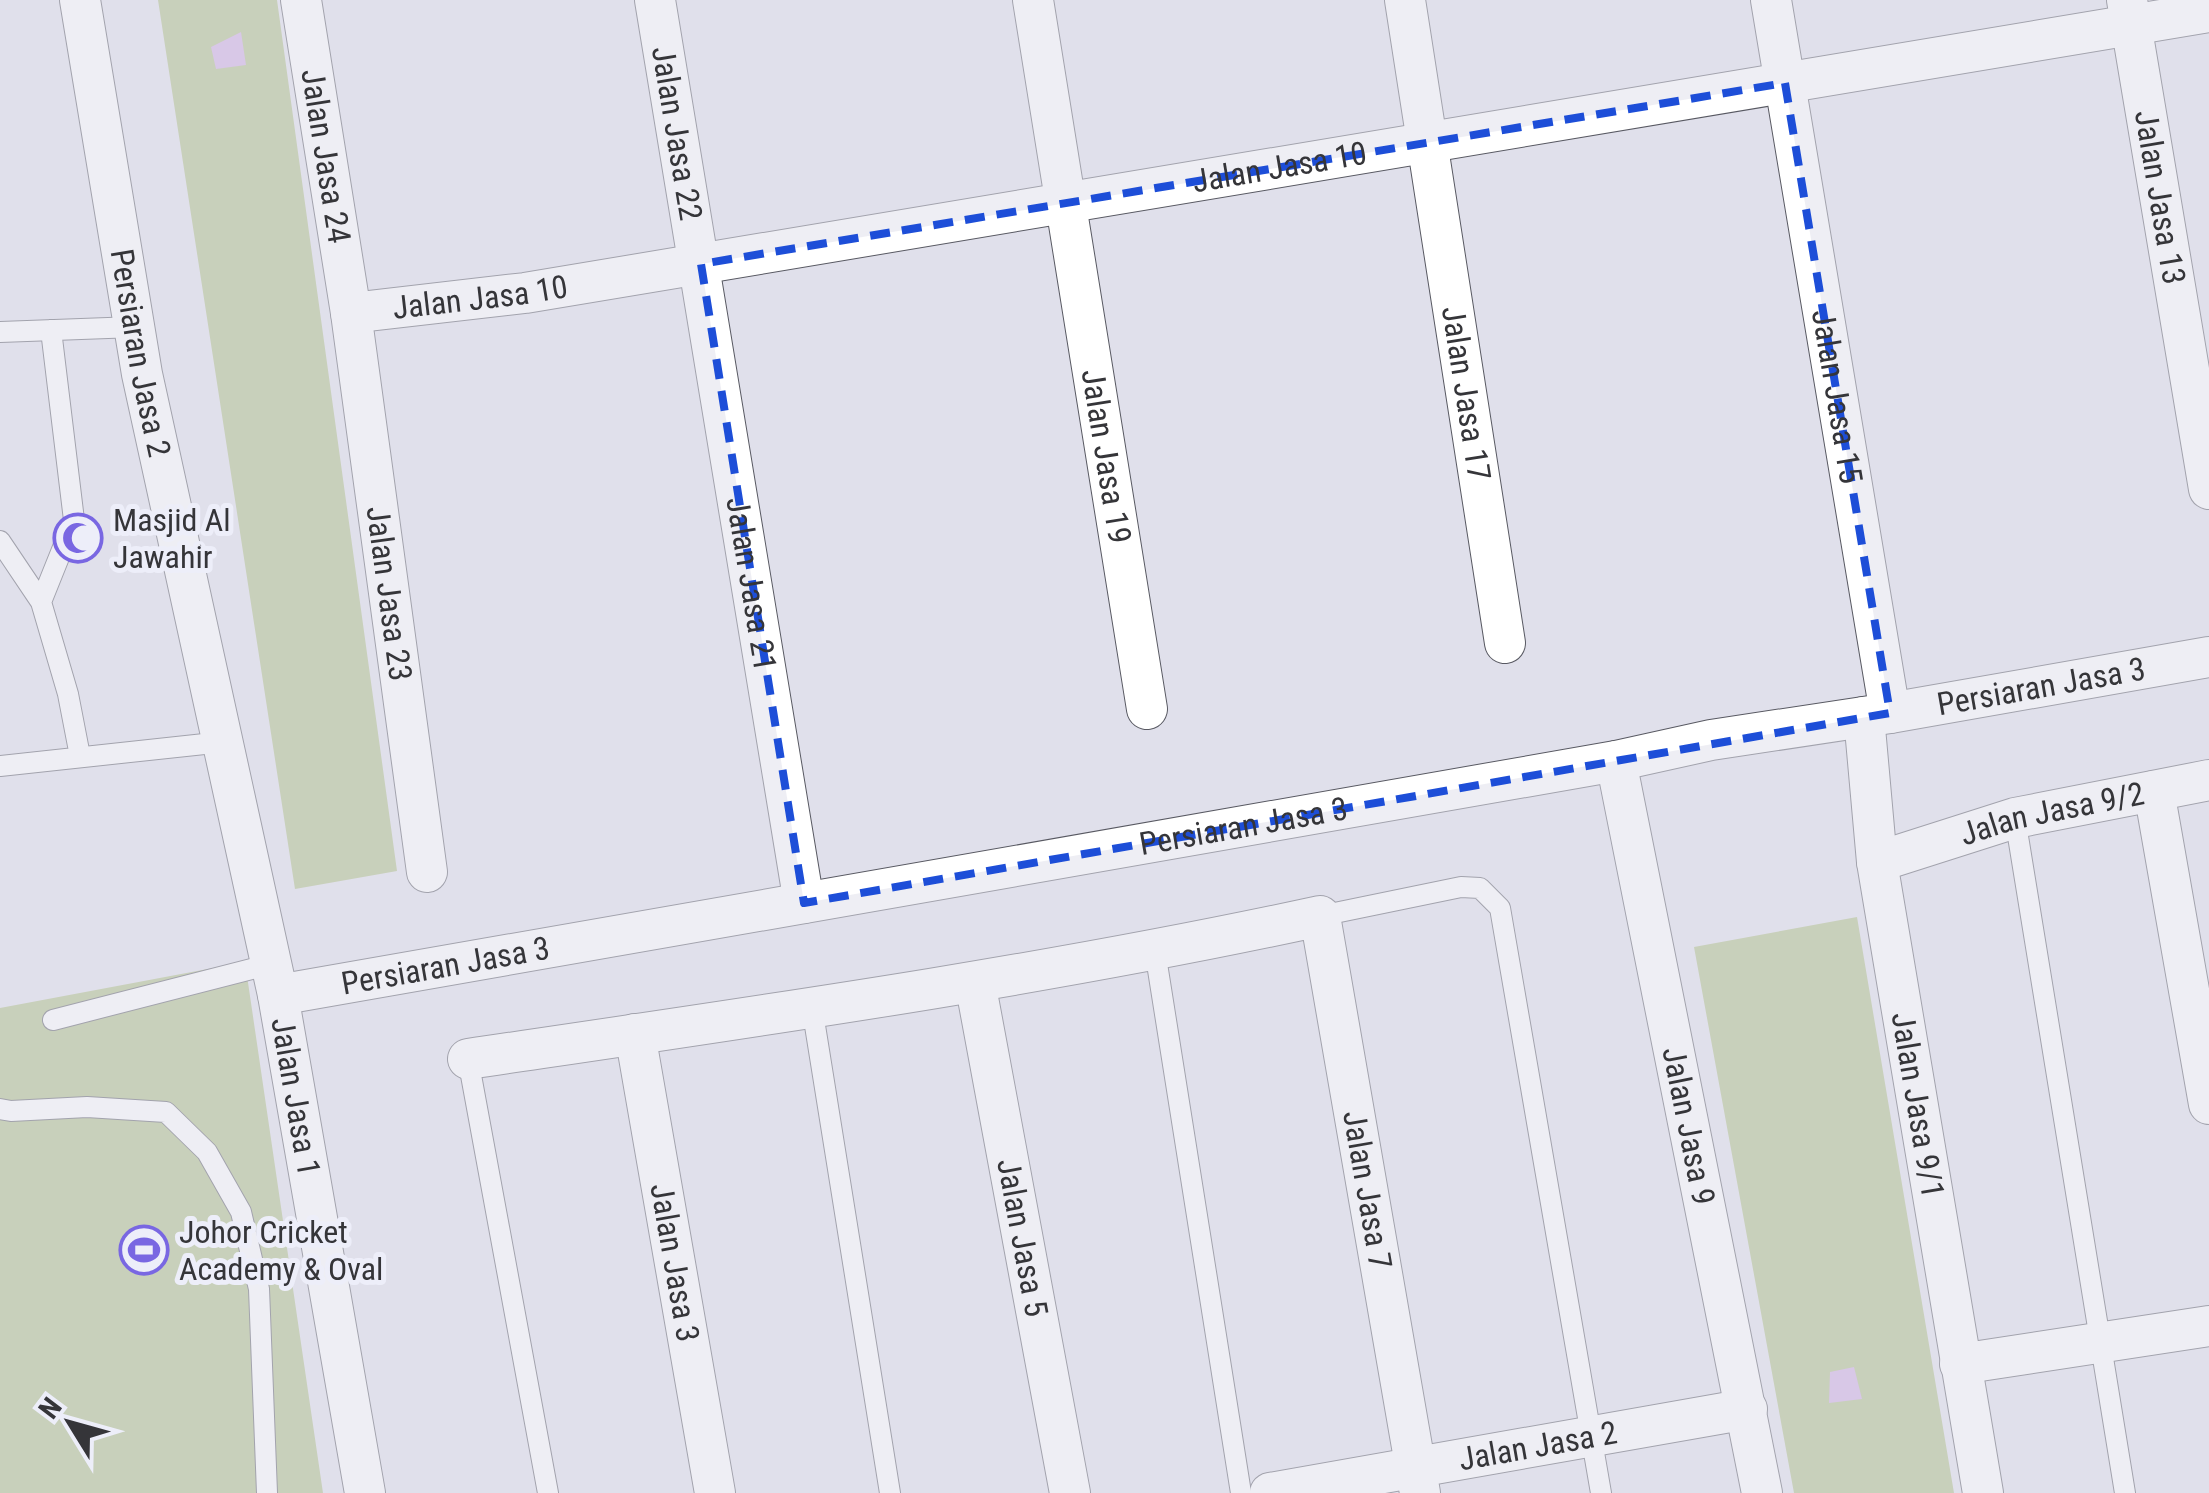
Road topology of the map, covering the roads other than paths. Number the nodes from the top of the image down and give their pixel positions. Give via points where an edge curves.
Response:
1 (80, 0) edge
2 (301, 0) edge
3 (655, 0) edge
4 (1032, 0) edge
5 (1405, 0) edge
6 (1771, 0) edge
7 (2129, 12) edge
8 (2209, 12) edge
9 (1785, 83) junction
10 (1427, 142) junction
11 (1066, 203) junction
12 (701, 264) junction
13 (351, 314) junction
14 (135, 327) junction
15 (50, 330) junction
16 (0, 332) edge
17 (2209, 489) edge
18 (0, 540) edge
19 (41, 602) junction
20 (1505, 643) dead end
21 (2209, 657) edge
22 (1147, 709) dead end
23 (1877, 715) junction
24 (223, 742) junction
25 (80, 756) junction
26 (1616, 761) junction
27 (0, 766) edge
28 (2209, 780) edge
29 (2154, 791) junction
30 (2015, 818) junction
31 (1877, 862) junction
32 (428, 872) dead end
33 (804, 902) junction
34 (1320, 916) junction
35 (1155, 951) junction
36 (275, 979) junction
37 (975, 982) junction
38 (812, 1007) junction
39 (52, 1020) dead end
40 (635, 1034) junction
41 (468, 1059) joint
42 (2209, 1104) edge
43 (0, 1109) edge
44 (2209, 1326) edge
45 (2100, 1344) junction
46 (1960, 1364) junction
47 (1747, 1409) junction
48 (1592, 1436) junction
49 (1418, 1480) edge
50 (267, 1493) edge
51 (365, 1493) edge
52 (548, 1493) edge
53 (715, 1493) edge
54 (890, 1493) edge
55 (1070, 1493) edge
56 (1241, 1493) edge
57 (1270, 1493) edge
58 (1602, 1493) edge
59 (1762, 1493) edge
60 (1983, 1493) edge
61 (2125, 1493) edge

1 - 14 street, Persiaran Jasa 2
2 - 13 street, Jalan Jasa 24
3 - 12 street, Jalan Jasa 22
4 - 11 street, Jalan Jasa 19
5 - 10 street, Jalan Jasa 17
6 - 9 street, Jalan Jasa 15
7 - 8 street, Jalan Jasa 10
7 - 9 street, Jalan Jasa 10
7 - 17 street, Jalan Jasa 13
9 - 10 street, Jalan Jasa 10
9 - 23 street, Jalan Jasa 15
10 - 11 street, Jalan Jasa 10
10 - 20 street, Jalan Jasa 17
11 - 12 street, Jalan Jasa 10
11 - 22 street, Jalan Jasa 19
12 - 13 street, Jalan Jasa 10
12 - 33 street, Jalan Jasa 21
13 - 32 street, Jalan Jasa 23
14 - 15 lane
14 - 24 street, Persiaran Jasa 2
15 - 16 lane
15 - 19 lane via 74,520
18 - 19 lane
19 - 25 lane
21 - 23 street, Persiaran Jasa 3
23 - 26 street, Persiaran Jasa 3
23 - 31 street, Jalan Jasa 9/1
24 - 25 lane
24 - 36 street, Persiaran Jasa 2
25 - 27 lane
26 - 33 street, Persiaran Jasa 3
26 - 47 street, Jalan Jasa 9
28 - 29 street
29 - 30 street, Jalan Jasa 9/2
29 - 42 street, Jalan Jasa 9/2
30 - 31 street, Jalan Jasa 9/2
30 - 45 lane
31 - 46 street, Jalan Jasa 9/1
33 - 36 street, Persiaran Jasa 3
34 - 35 street
34 - 48 lane via 1461,887 1480,888 1500,908
34 - 49 street, Jalan Jasa 7
35 - 37 street
35 - 56 lane
36 - 39 lane
36 - 51 street, Jalan Jasa 1
37 - 38 street
37 - 55 street, Jalan Jasa 5
38 - 40 street
38 - 54 lane
40 - 41 street
40 - 53 street, Jalan Jasa 3
41 - 52 lane
43 - 50 lane via 166,1112 208,1152 241,1212 259,1289
44 - 45 street
45 - 46 street
45 - 61 lane
46 - 60 street, Jalan Jasa 9/1
47 - 48 street, Jalan Jasa 2
47 - 59 street, Jalan Jasa 9
48 - 49 street, Jalan Jasa 2
48 - 58 lane
49 - 57 street, Jalan Jasa 2

